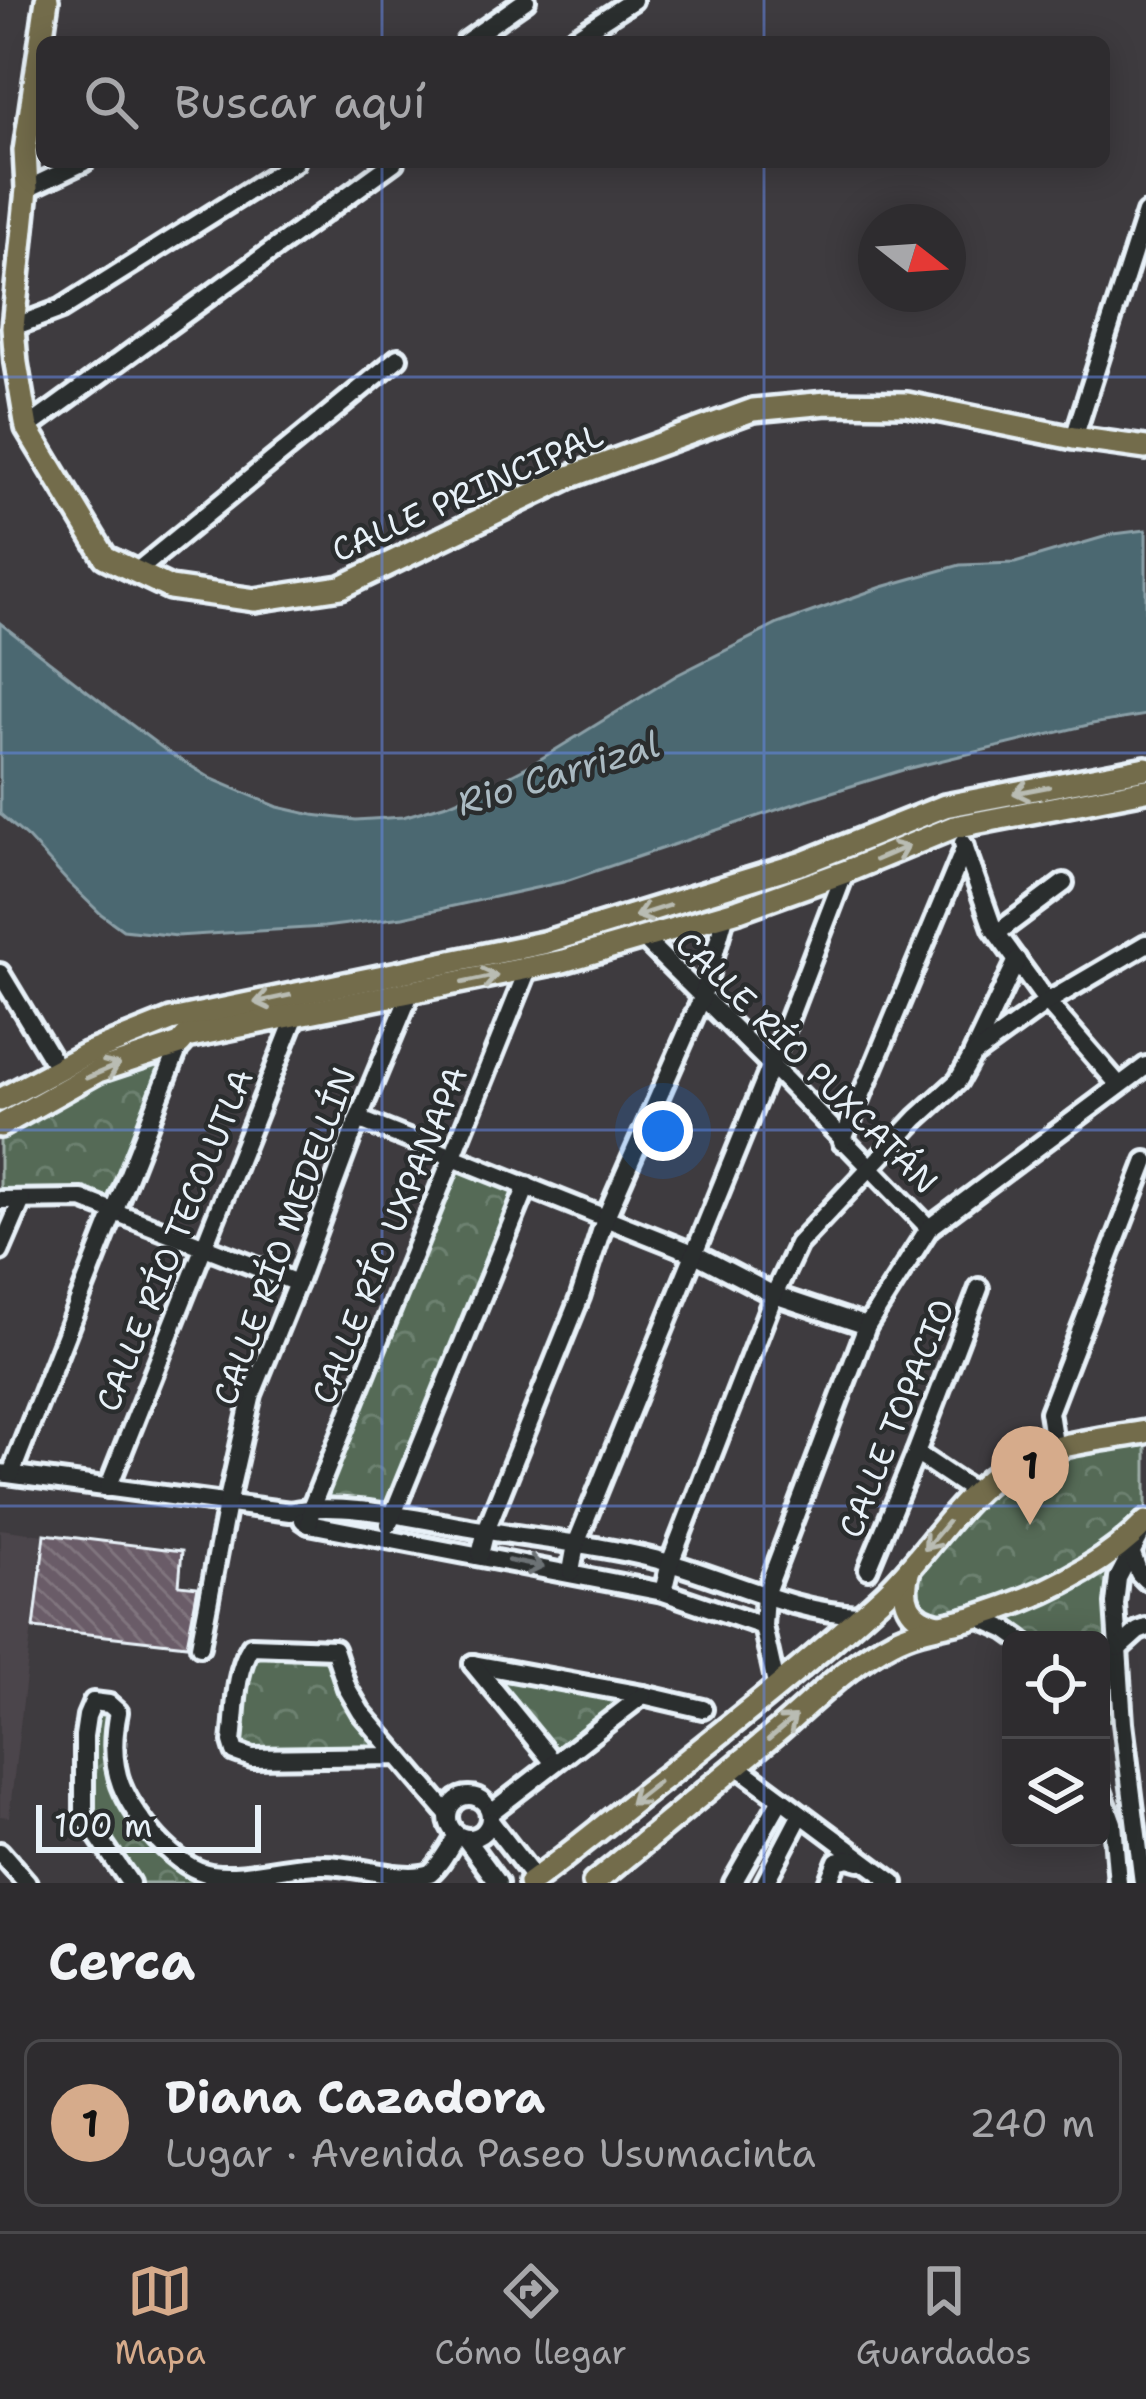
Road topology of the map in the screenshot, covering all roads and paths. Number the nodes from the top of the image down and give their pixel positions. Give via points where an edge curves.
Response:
1 (47, 0) edge
2 (526, 0) edge
3 (633, 0) edge
4 (42, 36) edge
5 (475, 36) edge
6 (577, 36) edge
7 (36, 76) edge
8 (72, 168) edge
9 (285, 168) edge
10 (386, 168) edge
11 (28, 189) junction
12 (1146, 213) edge
13 (13, 327) junction
14 (398, 358) dead end
15 (28, 428) junction
16 (1074, 438) junction
17 (1146, 448) edge
18 (136, 572) junction
19 (1146, 768) edge
20 (1146, 790) edge
21 (1100, 799) junction
22 (1146, 804) edge
23 (959, 837) junction
24 (845, 872) junction
25 (1064, 883) dead end
26 (725, 913) junction
27 (997, 933) junction
28 (643, 938) junction
29 (1146, 944) edge
30 (1017, 960) junction
31 (528, 969) junction
32 (0, 974) edge
33 (410, 994) junction
34 (702, 998) junction
35 (1047, 1002) junction
36 (296, 1015) junction
37 (180, 1044) junction
38 (972, 1056) junction
39 (771, 1065) junction
40 (1146, 1066) edge
41 (58, 1069) junction
42 (1119, 1085) junction
43 (0, 1100) edge
44 (358, 1119) junction
45 (0, 1126) edge
46 (842, 1142) junction
47 (452, 1155) junction
48 (1146, 1161) edge
49 (870, 1168) junction
50 (526, 1186) junction
51 (0, 1200) edge
52 (22, 1200) junction
53 (114, 1212) junction
54 (605, 1219) junction
55 (929, 1228) junction
56 (202, 1248) junction
57 (0, 1251) edge
58 (693, 1253) junction
59 (297, 1283) junction
60 (979, 1288) dead end
61 (774, 1295) junction
62 (867, 1326) junction
63 (1140, 1429) edge
64 (1055, 1450) junction
65 (916, 1453) junction
66 (5, 1474) edge
67 (107, 1488) junction
68 (976, 1493) junction
69 (227, 1504) junction
70 (311, 1515) junction
71 (392, 1515) junction
72 (1146, 1524) edge
73 (485, 1531) junction
74 (385, 1539) junction
75 (576, 1544) junction
76 (1131, 1551) junction
77 (480, 1555) junction
78 (670, 1563) junction
79 (909, 1568) junction
80 (868, 1569) dead end
81 (571, 1572) junction
82 (1146, 1580) edge
83 (664, 1592) junction
84 (765, 1595) junction
85 (982, 1614) junction
86 (859, 1615) junction
87 (944, 1625) junction
88 (763, 1627) junction
89 (1146, 1628) edge
90 (1008, 1631) edge
91 (200, 1646) dead end
92 (1119, 1648) junction
93 (777, 1689) junction
94 (643, 1695) junction
95 (1122, 1700) junction
96 (703, 1709) dead end
97 (1110, 1718) edge
98 (396, 1756) junction
99 (554, 1763) junction
100 (737, 1766) junction
101 (782, 1799) junction
102 (448, 1814) junction
103 (801, 1814) junction
104 (1110, 1815) edge
105 (490, 1817) junction
106 (461, 1837) junction
107 (0, 1852) edge
108 (868, 1863) junction
109 (292, 1875) edge
110 (533, 1881) edge
111 (27, 1883) edge
112 (130, 1883) edge
113 (498, 1883) edge
114 (595, 1883) edge
115 (733, 1883) edge
116 (765, 1883) edge
117 (827, 1883) edge
118 (894, 1883) edge
119 (1118, 1883) edge
120 (1143, 1883) edge

1 - 4 main road, CALLE PRINCIPAL
2 - 5 street
3 - 6 street
7 - 11 main road, CALLE PRINCIPAL
8 - 11 street
9 - 13 street via 61,309
10 - 15 street
11 - 13 main road, CALLE PRINCIPAL
12 - 16 street
13 - 15 main road, CALLE PRINCIPAL
14 - 18 street
15 - 18 main road, CALLE PRINCIPAL via 105,557
16 - 17 main road, CALLE PRINCIPAL
16 - 18 main road, CALLE PRINCIPAL via 907,404 753,410 569,477 340,587 255,599 170,588
19 -> 41 main road via 945,806 803,863 543,943 171,1020
20 - 21 main road
21 - 22 street
21 - 23 main road
24 -> 23 main road
23 - 27 street
23 - 46 street
24 - 26 main road
24 - 39 street
25 - 27 street
26 - 28 main road
26 - 34 street
27 - 30 street
28 - 31 main road
28 - 34 street, CALLE RÍO PUXCATÁN
29 - 35 street
30 - 35 street
30 - 38 street
33 -> 31 main road
31 - 47 street, CALLE RÍO UXPANAPA
32 - 41 street
33 - 36 main road
33 - 44 street, CALLE RÍO MEDELLÍN
34 - 39 street, CALLE RÍO PUXCATÁN
34 - 54 street
35 - 38 street
35 - 42 street
36 - 37 main road
36 - 56 street, CALLE RÍO TECOLUTLA
45 -> 37 main road via 98,1071
37 - 53 street
38 - 49 street via 958,1081
39 - 46 street, CALLE RÍO PUXCATÁN
39 - 58 street
40 - 42 street
41 - 43 main road
42 - 55 street
44 - 47 street
44 - 59 street, CALLE RÍO MEDELLÍN
46 - 49 street, CALLE RÍO PUXCATÁN
47 - 50 street
47 - 70 street, CALLE RÍO UXPANAPA
48 - 64 street via 1049,1412
49 - 55 street, CALLE RÍO PUXCATÁN
49 - 61 street via 798,1244
50 - 54 street
50 - 71 street
51 - 52 street
52 - 53 street via 82,1199
52 - 57 street
53 - 56 street
53 - 66 street
54 - 58 street
54 - 73 street
55 - 62 street
56 - 59 street
56 - 67 street, CALLE RÍO TECOLUTLA
58 - 61 street
58 - 75 street
59 - 69 street, CALLE RÍO MEDELLÍN via 252,1394
60 - 65 street, CALLE TOPACIO
61 - 62 street
61 - 78 street
62 - 84 street
63 - 64 main road
64 - 68 main road via 1015,1462
65 - 68 street
65 - 80 street, CALLE TOPACIO
66 - 67 street
67 - 69 street
68 -> 79 main road
69 - 70 street
69 - 91 street, CALLE RÍO MEDELLÍN
70 - 71 street
70 - 74 street
71 - 73 street
71 - 74 street
72 - 76 street
72 - 85 main road via 1073,1576
73 - 75 street
73 - 77 street
74 - 77 street
75 - 78 street
75 - 81 street
76 - 82 street
76 - 92 street via 1116,1584
77 -> 81 street
78 - 83 street
78 - 84 street
79 - 86 main road
79 - 87 main road via 908,1608
81 - 83 street
83 - 88 street
84 - 86 street
84 - 88 street
85 - 87 main road
85 - 90 street
86 - 93 main road
100 -> 87 main road via 880,1648
88 - 93 street
89 - 92 street
92 - 95 street
93 -> 110 main road
94 - 96 street
94 - 99 street
94 - 99 street via 473,1664
95 - 97 street
95 - 120 street
98 - 98 street via 347,1688 334,1649 251,1646 240,1676 235,1752
98 - 102 street
99 - 105 street
100 - 101 street
100 - 114 main road
101 - 103 street
101 - 115 street
102 - 105 street via 465,1796 481,1799
102 - 106 street
103 - 108 street
103 - 116 street
104 - 119 street
105 - 106 street via 481,1835
105 - 110 street
106 - 109 street via 419,1880 328,1864
106 - 113 street
107 - 111 street
108 - 117 street via 840,1859
108 - 118 street
109 - 112 street via 210,1874 166,1847 121,1787 113,1752 118,1712 94,1702 84,1736 84,1816

